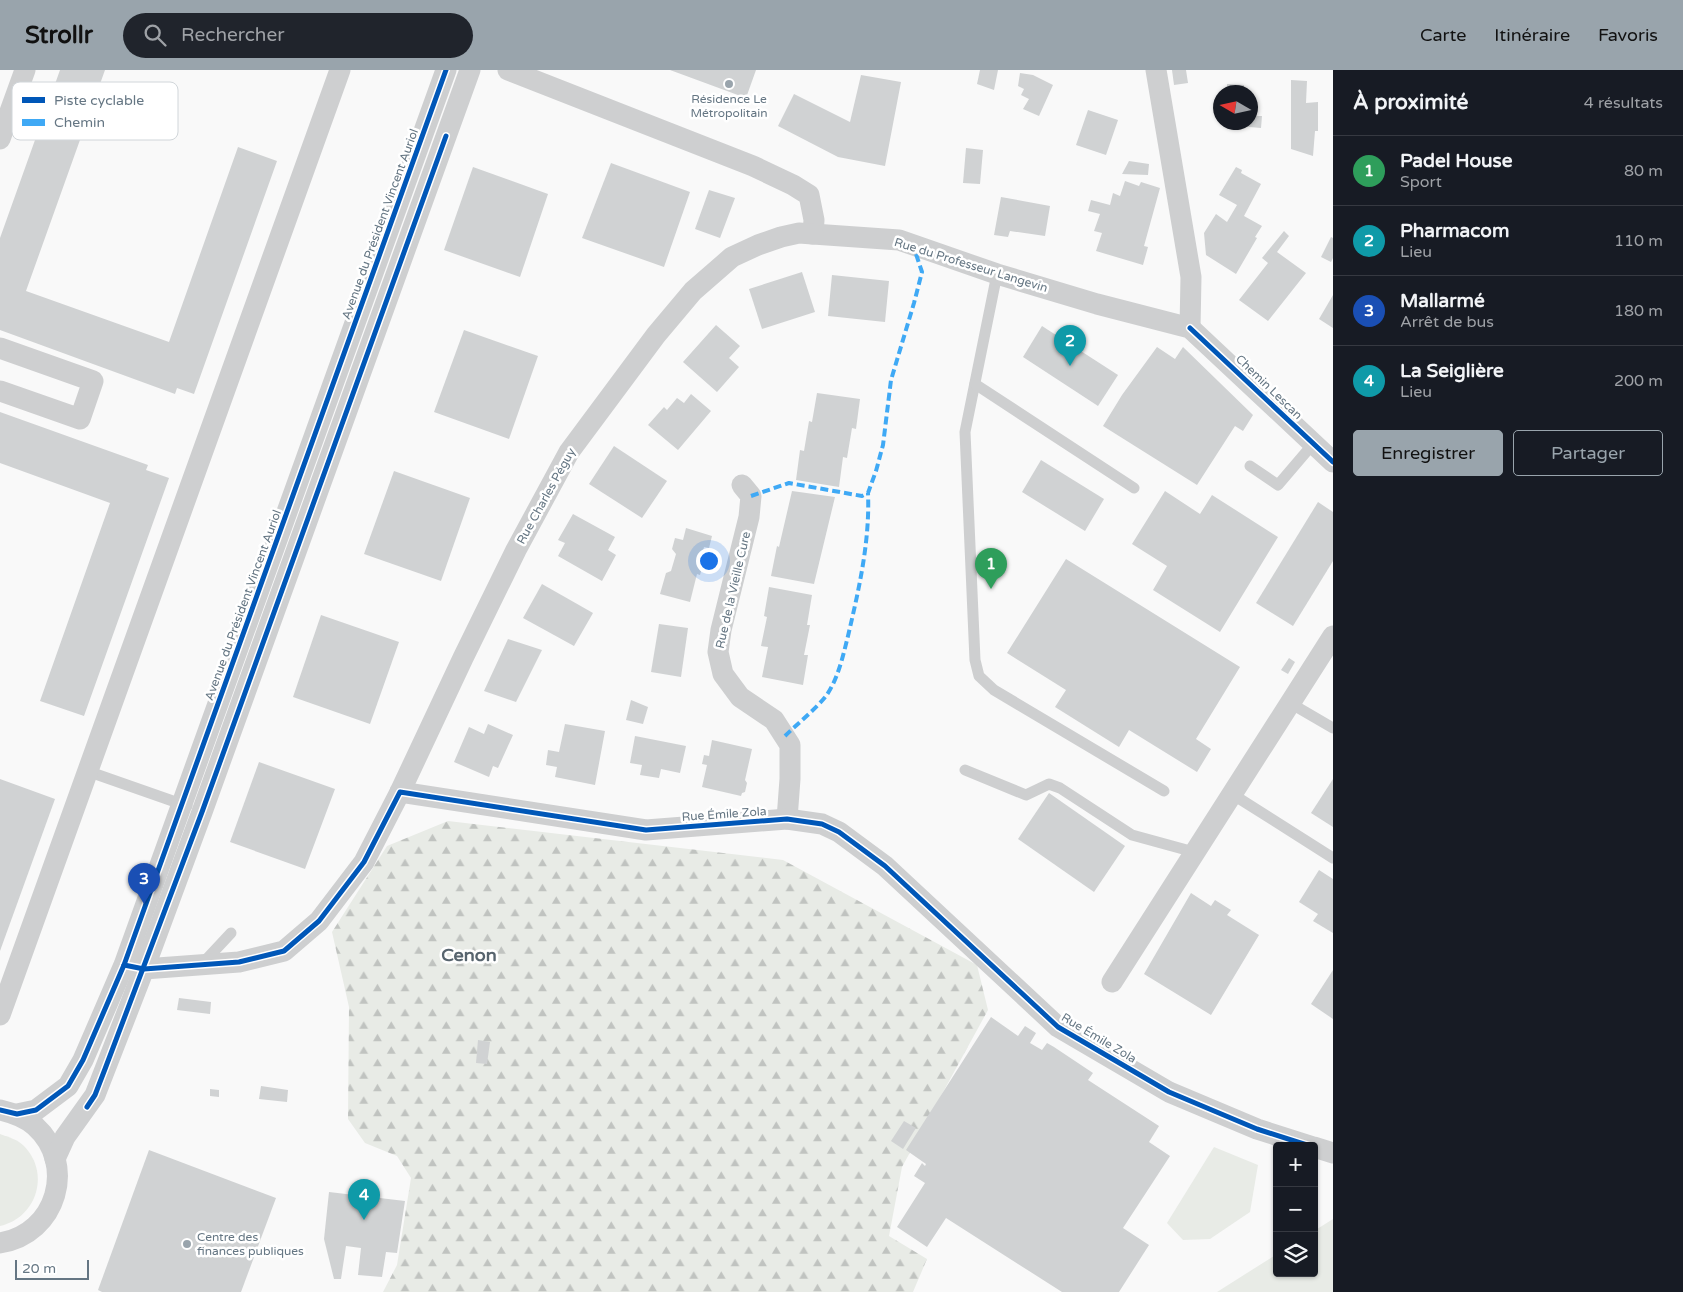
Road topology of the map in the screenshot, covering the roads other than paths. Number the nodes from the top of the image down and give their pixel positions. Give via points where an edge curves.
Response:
1 (25, 70) edge
2 (340, 70) edge
3 (446, 70) edge
4 (470, 70) edge
5 (508, 70) edge
6 (1156, 70) edge
7 (21, 82) edge
8 (12, 106) edge
9 (0, 139) edge
10 (813, 234) junction
11 (997, 274) junction
12 (1190, 328) junction
13 (0, 348) edge
14 (975, 384) junction
15 (0, 391) edge
16 (1313, 444) junction
17 (1333, 462) edge
18 (1250, 466) dead end
19 (742, 485) dead end
20 (1134, 488) dead end
21 (1333, 636) edge
22 (1290, 703) junction
23 (1333, 728) edge
24 (965, 770) dead end
25 (87, 771) junction
26 (1164, 791) dead end
27 (400, 792) junction
28 (1232, 794) junction
29 (182, 804) junction
30 (202, 812) junction
31 (787, 819) junction
32 (1194, 852) junction
33 (1333, 858) edge
34 (231, 933) dead end
35 (202, 964) junction
36 (134, 967) junction
37 (1112, 982) dead end
38 (0, 1015) edge
39 (8, 1112) edge
40 (1298, 1142) edge
41 (1318, 1148) edge
42 (1333, 1153) edge
43 (55, 1159) junction
44 (0, 1243) edge

1 - 7 street
2 - 25 street
3 - 29 street, Avenue du Président Vincent Auriol
4 - 30 street, Avenue du Président Vincent Auriol
5 - 10 street via 753,166 793,185 809,195
6 - 12 street via 1191,277
8 - 9 street
10 - 11 street, Rue du Professeur Langevin via 899,240
10 - 27 street, Rue Charles Péguy via 781,237 732,257 693,291 569,452 511,559
11 - 12 street, Rue du Professeur Langevin
11 - 14 lane
12 - 16 street, Chemin Lescan
13 - 15 street via 93,381 80,419
14 - 20 lane
14 - 26 lane via 965,432 975,660 979,676 994,690
16 - 17 street, Chemin Lescan
16 - 18 lane via 1278,485
19 - 31 street, Rue de la Vieille Cure via 751,496 749,517 718,652 723,674 740,697 774,720 790,745
21 - 22 street
22 - 23 lane
22 - 28 street
24 - 32 lane via 1026,795 1049,784 1132,835
25 - 29 lane
25 - 38 street
27 - 31 street, Rue Émile Zola via 646,830
27 - 35 street via 364,862 319,921 284,952 239,962
28 - 32 street
28 - 33 lane
29 - 30 lane
29 - 36 street, Avenue du Président Vincent Auriol
30 - 36 street, Avenue du Président Vincent Auriol
31 - 40 street, Rue Émile Zola via 822,824 839,832 877,861 1058,1027 1169,1092 1257,1129
32 - 37 street
34 - 35 lane
35 - 36 street
36 - 39 street, Avenue du Président Vincent Auriol via 68,1086 36,1110
36 - 43 street, Avenue du Président Vincent Auriol via 95,1095 65,1137
39 - 43 street via 34,1125 47,1140
41 - 42 street
43 - 44 street via 58,1179 54,1200 44,1218 29,1232 10,1242

